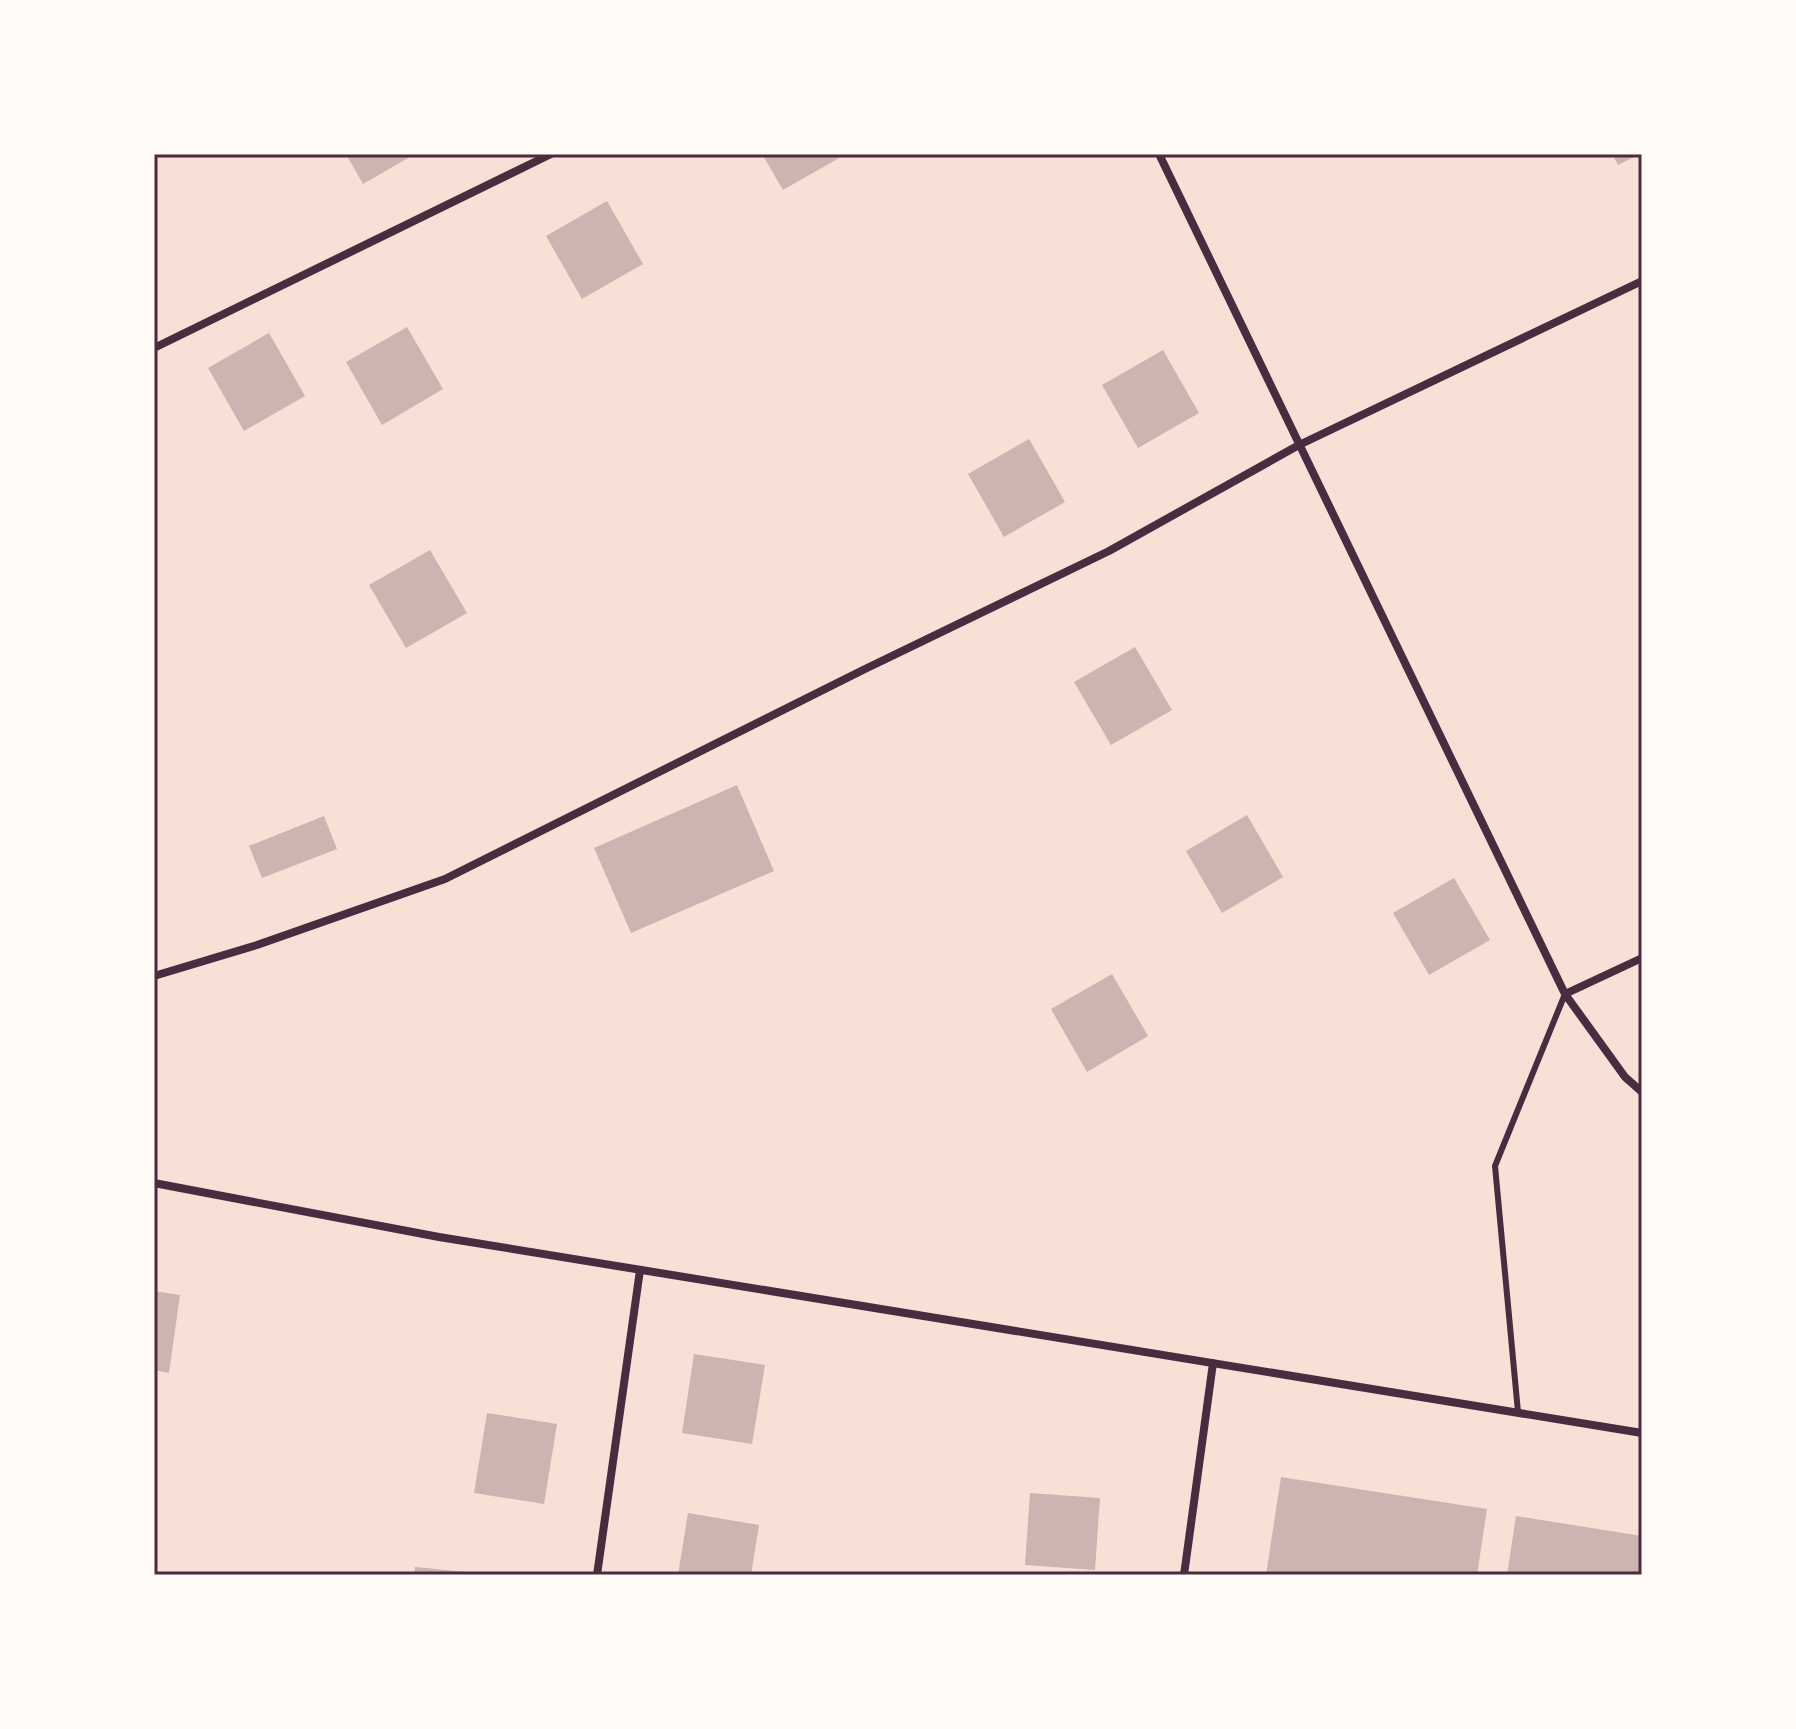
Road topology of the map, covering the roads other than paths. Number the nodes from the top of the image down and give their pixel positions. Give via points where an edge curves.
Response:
1 (551, 154) edge
2 (1159, 154) edge
3 (1642, 281) edge
4 (154, 348) edge
5 (1299, 445) junction
6 (1642, 958) edge
7 (154, 976) edge
8 (1565, 994) junction
9 (1642, 1092) edge
10 (154, 1183) edge
11 (640, 1270) junction
12 (1213, 1363) junction
13 (1518, 1412) junction
14 (1642, 1433) edge
15 (597, 1575) edge
16 (1184, 1575) edge

1 - 4 street
2 - 5 street
3 - 5 street
5 - 7 street via 1109,551 445,879
5 - 8 street
6 - 8 street
8 - 9 street via 1625,1077
8 - 13 lane via 1495,1166
10 - 11 street
11 - 12 street
11 - 15 street
12 - 13 street
12 - 16 street
13 - 14 street

